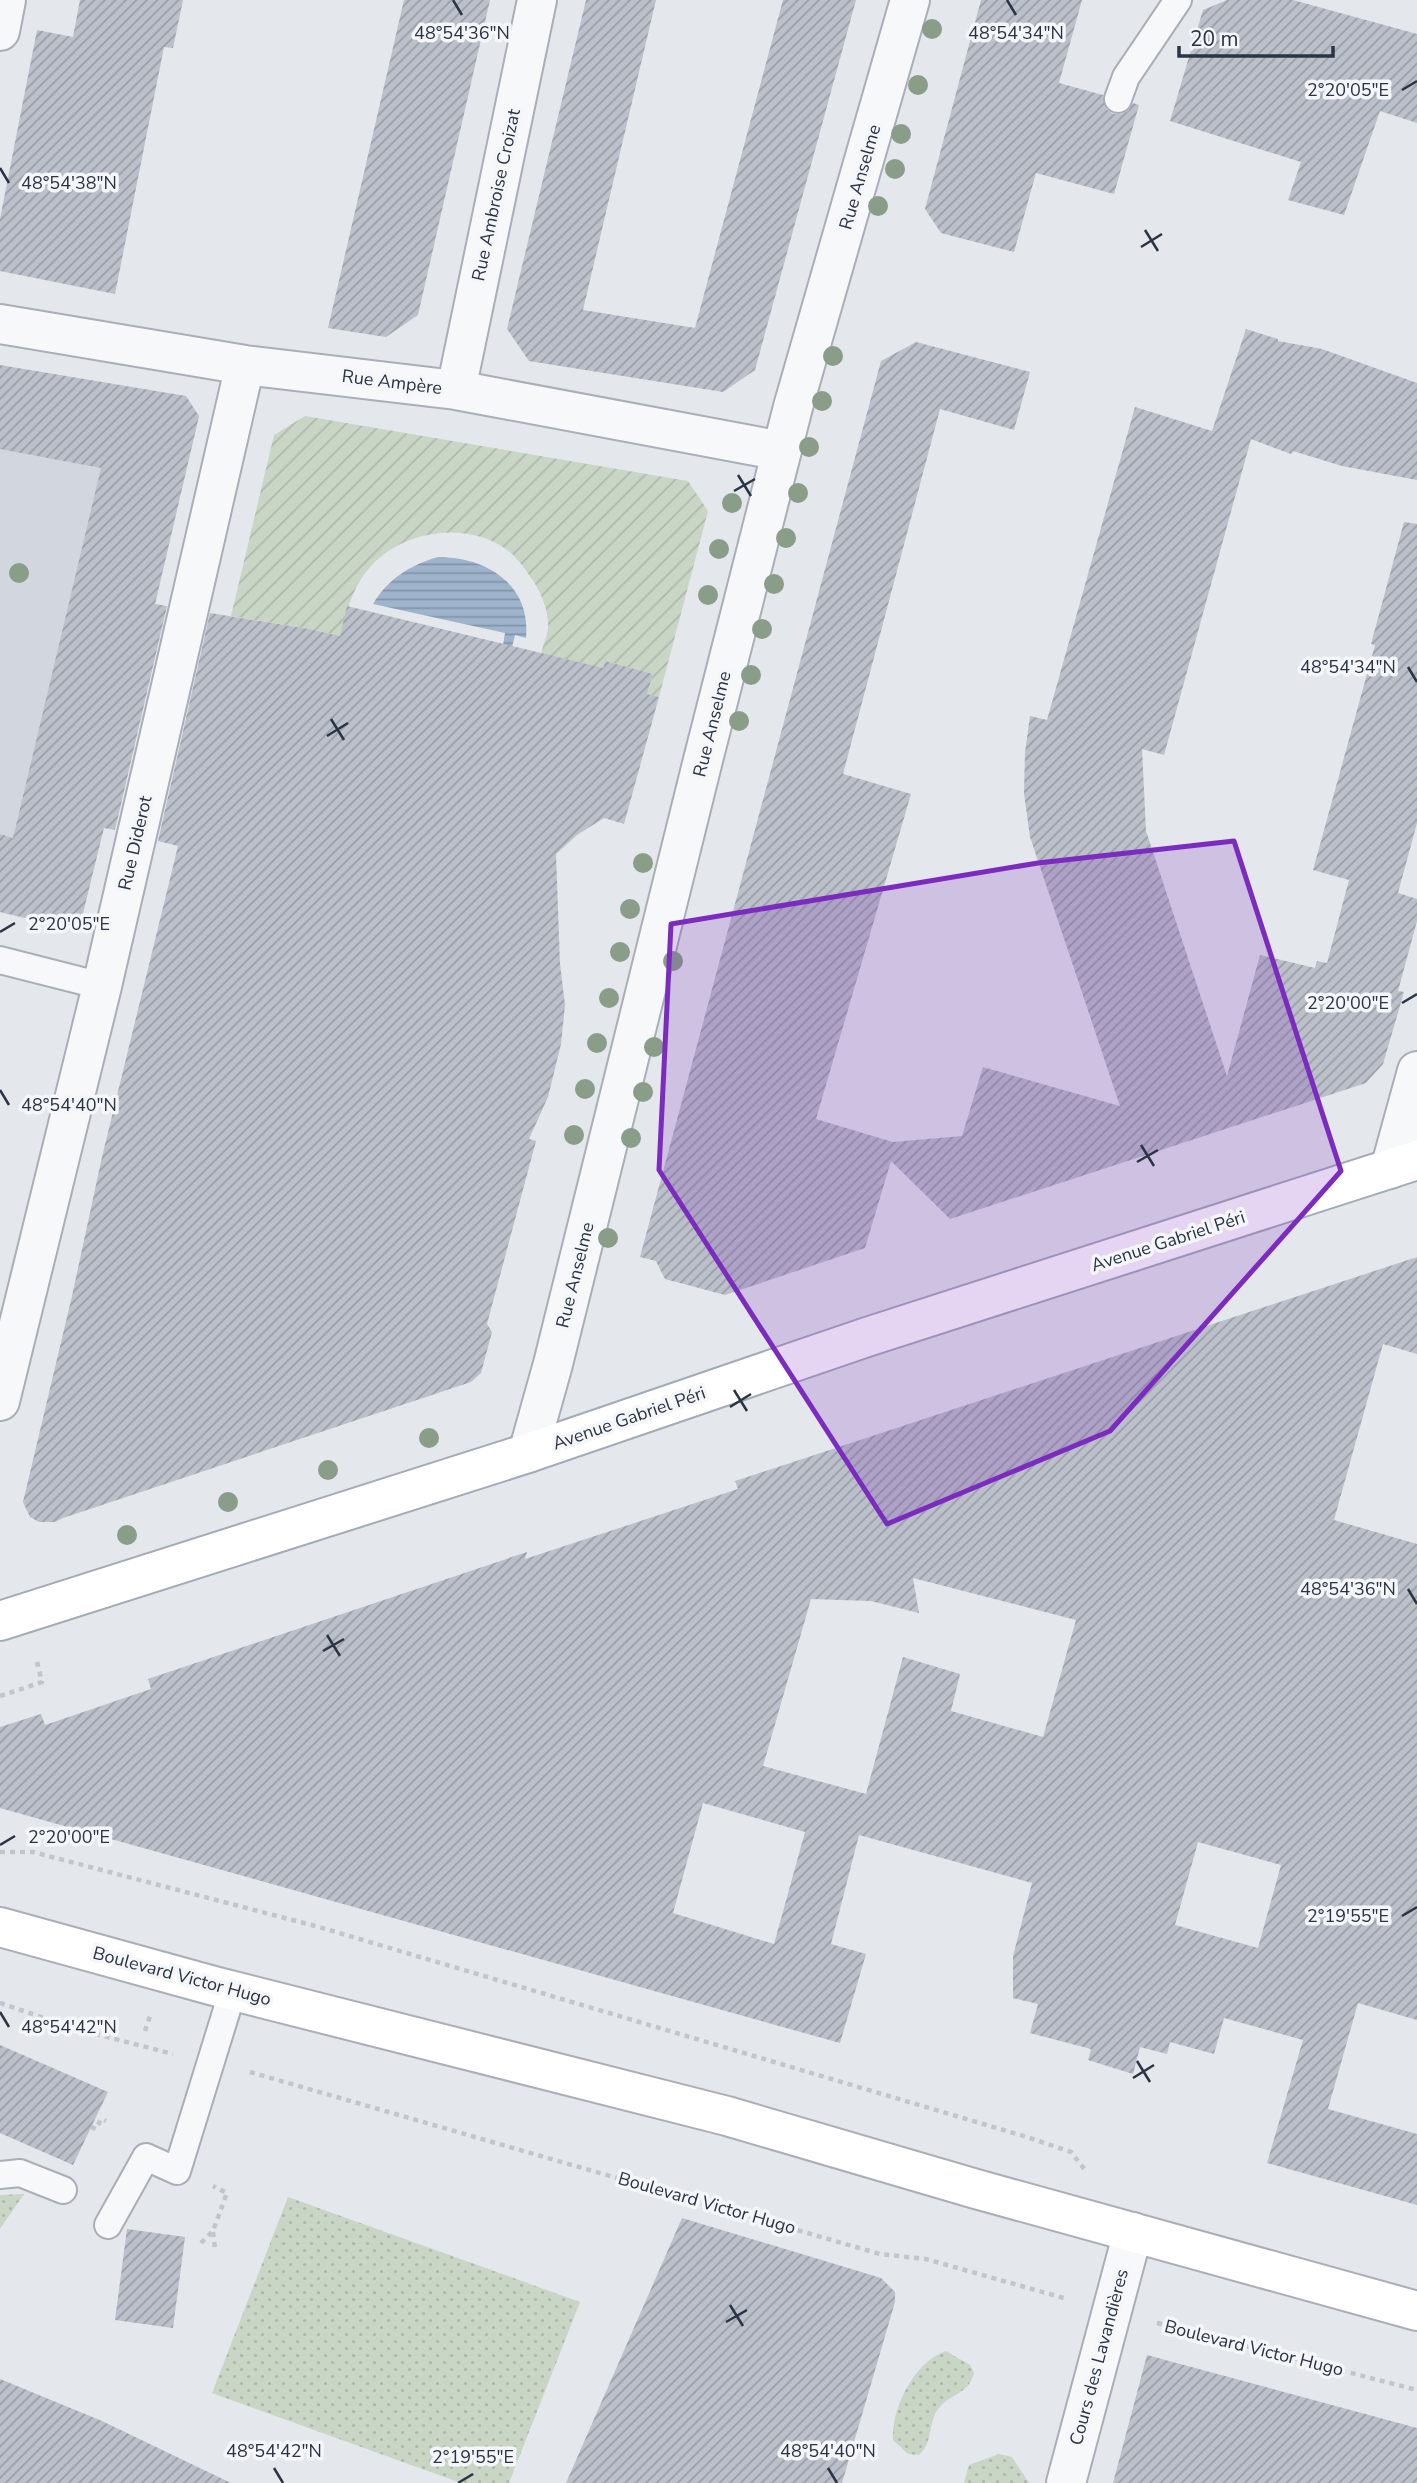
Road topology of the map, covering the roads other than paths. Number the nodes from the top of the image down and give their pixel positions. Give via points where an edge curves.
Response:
1 (6, 0) edge
2 (537, 0) edge
3 (910, 0) edge
4 (1178, 0) edge
5 (0, 31) edge
6 (1118, 99) dead end
7 (0, 324) edge
8 (245, 365) junction
9 (456, 390) junction
10 (782, 451) junction
11 (0, 960) edge
12 (102, 986) junction
13 (1417, 1071) edge
14 (1404, 1165) edge
15 (0, 1401) edge
16 (528, 1453) junction
17 (0, 1621) edge
18 (0, 1927) edge
19 (233, 1990) junction
20 (0, 2175) edge
21 (63, 2189) dead end
22 (108, 2225) dead end
23 (1133, 2232) junction
24 (1417, 2311) edge
25 (1066, 2483) edge

1 - 5 street
2 - 9 street, Rue Ambroise Croizat
3 - 10 street, Rue Anselme
4 - 6 lane via 1126,77
7 - 8 street, Rue Ampère
8 - 9 street, Rue Ampère
8 - 12 street, Rue Diderot
9 - 10 street, Rue Ampère
10 - 16 street, Rue Anselme
11 - 12 lane
12 - 15 street, Rue Diderot
13 - 14 street
14 - 16 main road, Avenue Gabriel Péri via 867,1337
16 - 17 main road, Avenue Gabriel Péri
18 - 19 main road, Boulevard Victor Hugo
19 - 22 lane via 177,2171 146,2157
19 - 23 main road, Boulevard Victor Hugo via 727,2116
20 - 21 lane via 20,2173
23 - 24 main road, Boulevard Victor Hugo
23 - 25 street, Cours des Lavandières

